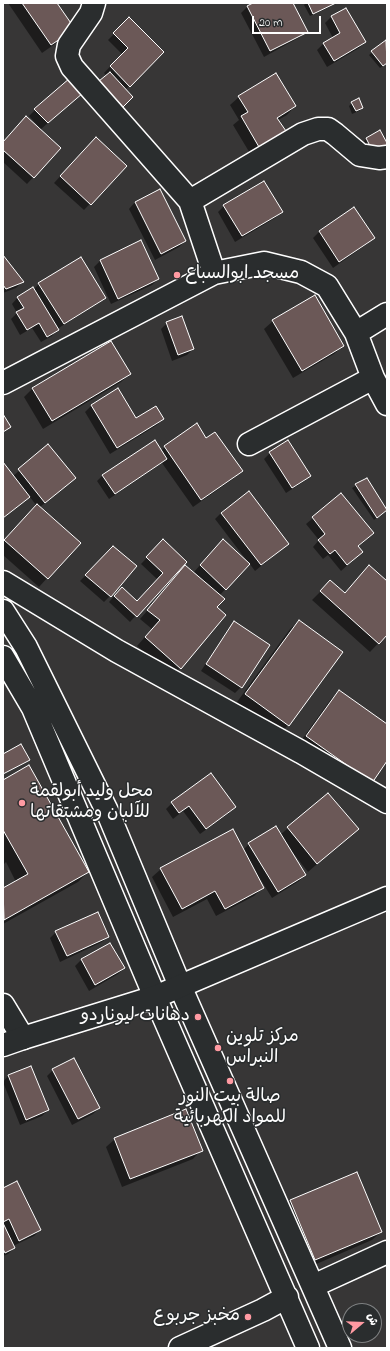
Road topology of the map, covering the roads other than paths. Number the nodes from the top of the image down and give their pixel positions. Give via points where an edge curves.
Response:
1 (94, 3) edge
2 (387, 157) edge
3 (190, 201) junction
4 (214, 273) junction
5 (387, 314) edge
6 (356, 333) junction
7 (373, 378) junction
8 (3, 383) edge
9 (387, 404) edge
10 (249, 444) dead end
11 (3, 582) edge
12 (3, 611) edge
13 (3, 657) edge
14 (387, 802) edge
15 (387, 898) edge
16 (180, 986) junction
17 (155, 997) junction
18 (3, 1005) edge
19 (13, 1041) edge
20 (387, 1252) edge
21 (313, 1286) junction
22 (286, 1297) junction
23 (180, 1348) edge
24 (308, 1348) edge
25 (340, 1348) edge

1 - 3 street via 91,13 69,45 67,56 72,67
2 - 3 street via 360,155 328,129 318,129 303,134
3 - 4 street
4 - 6 street via 264,263 302,272 327,286
4 - 8 street
5 - 6 street
6 - 7 street
7 - 9 street
7 - 10 street
11 - 14 street via 117,651
12 - 16 street via 26,647 108,813
13 - 17 street via 33,708
15 - 16 street
16 - 17 street
16 - 21 street
17 - 19 street
17 - 22 street
18 - 19 street
20 - 21 street
21 - 25 street
22 - 23 street
22 - 24 street

